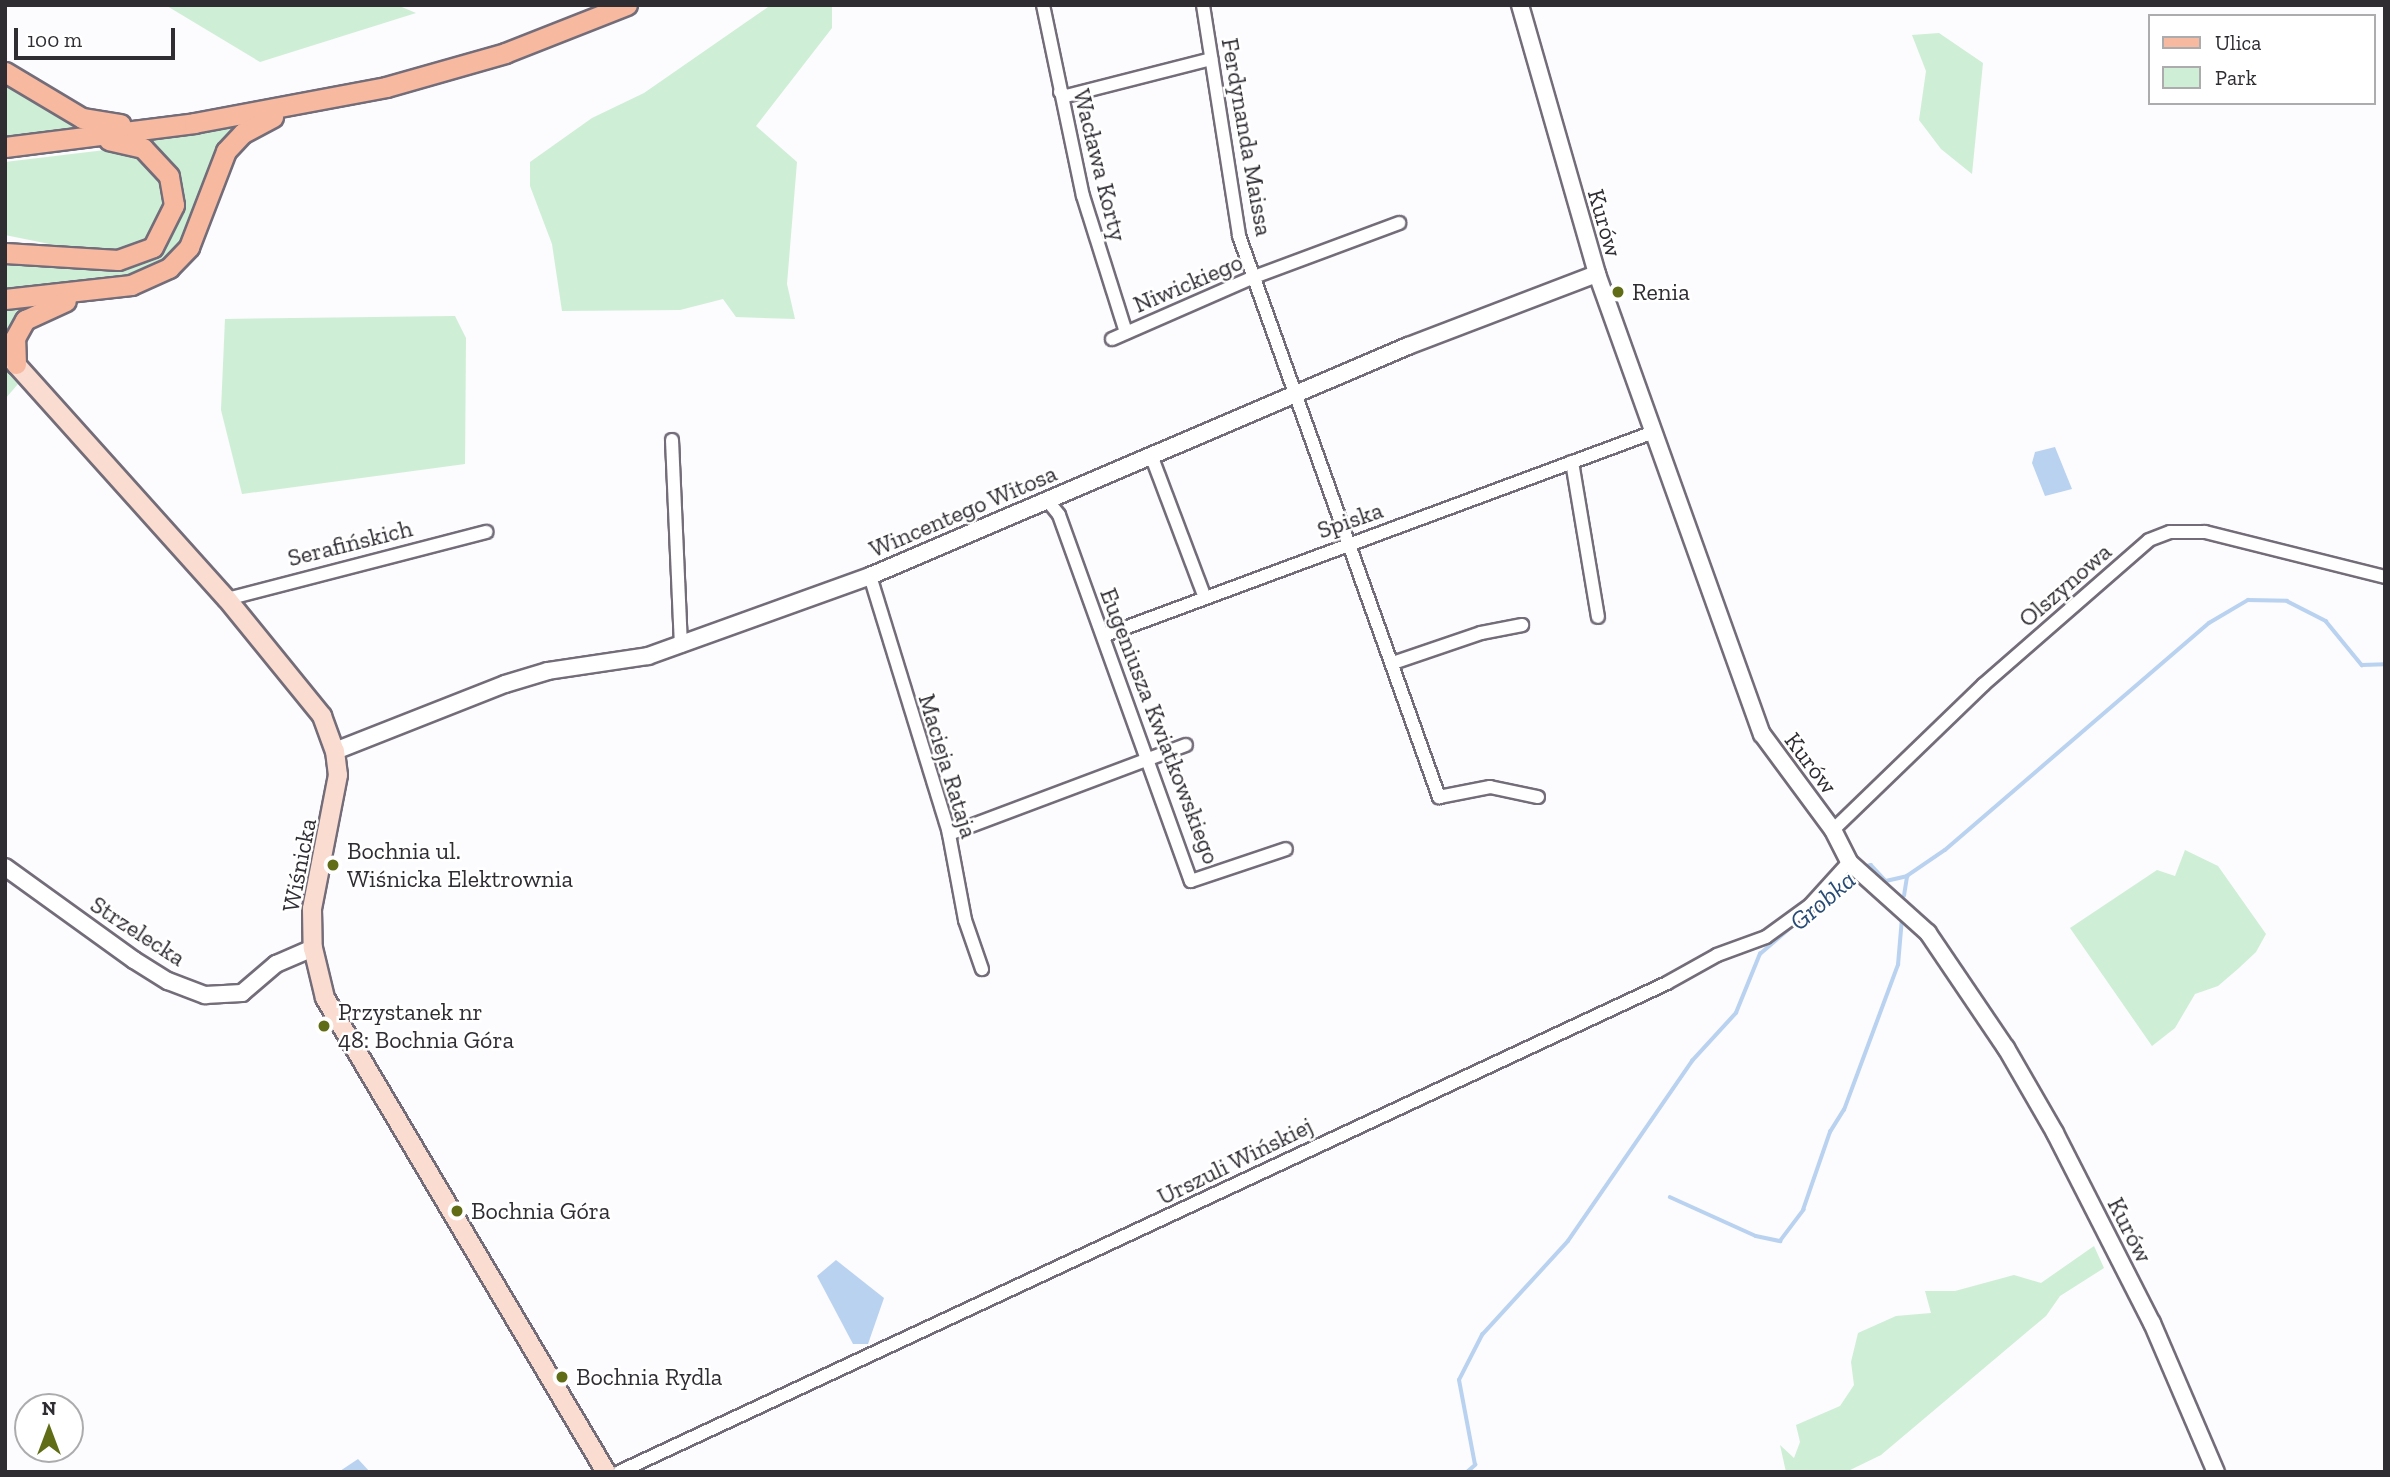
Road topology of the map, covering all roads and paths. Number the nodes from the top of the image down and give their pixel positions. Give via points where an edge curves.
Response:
1 (628, 5) edge
2 (1043, 5) edge
3 (1203, 5) edge
4 (1520, 5) edge
5 (1212, 59) junction
6 (5, 72) edge
7 (1060, 92) junction
8 (310, 104) junction
9 (161, 127) junction
10 (62, 139) junction
11 (5, 147) edge
12 (1399, 223) dead end
13 (5, 241) edge
14 (5, 253) edge
15 (75, 257) junction
16 (1597, 274) junction
17 (1254, 277) junction
18 (106, 289) junction
19 (5, 299) edge
20 (1126, 332) junction
21 (1112, 339) dead end
22 (11, 358) edge
23 (1293, 395) junction
24 (1651, 433) junction
25 (672, 440) dead end
26 (1151, 455) junction
27 (1572, 462) junction
28 (1047, 500) junction
29 (486, 532) dead end
30 (1348, 543) junction
31 (870, 576) junction
32 (2385, 578) edge
33 (1204, 595) junction
34 (227, 599) junction
35 (1598, 617) dead end
36 (1522, 625) dead end
37 (1103, 636) junction
38 (681, 646) junction
39 (1393, 663) junction
40 (1186, 745) dead end
41 (335, 751) junction
42 (1147, 761) junction
43 (1538, 797) dead end
44 (1833, 830) junction
45 (949, 834) junction
46 (1286, 849) dead end
47 (5, 866) edge
48 (1854, 867) junction
49 (313, 948) junction
50 (982, 969) dead end
51 (606, 1472) edge
52 (620, 1472) edge
53 (2216, 1472) edge

1 - 8 main road via 448,72
2 - 7 street, Wacława Korty
3 - 5 street, Ferdynanda Maissa
4 - 16 street, Kurów
5 - 7 street via 1066,96
5 - 17 street, Ferdynanda Maissa via 1239,236
6 - 9 main road via 82,118
7 - 20 street, Wacława Korty via 1083,196
8 - 9 main road
8 - 18 main road via 253,126 233,142 214,173 189,247 169,268 142,282
9 - 10 main road
10 - 11 main road
10 - 15 main road via 110,140 144,148 163,165 174,194 166,228 144,254 118,260
12 - 17 street, Niwickiego
13 - 15 main road
14 - 15 main road
16 - 23 street, Wincentego Witosa
16 - 24 street, Kurów
17 - 20 street, Niwickiego
17 - 23 street, Ferdynanda Maissa
18 - 19 main road
18 - 22 main road via 34,312 15,338
20 - 21 street, Niwickiego
22 - 34 main road, Wiśnicka
23 - 26 street, Wincentego Witosa
23 - 30 street, Ferdynanda Maissa
24 - 27 street, Spiska
24 - 44 street, Kurów via 1762,734
25 - 38 street
26 - 28 street, Wincentego Witosa
26 - 33 street
27 - 30 street, Spiska
27 - 35 street
28 - 31 street, Wincentego Witosa
28 - 37 street, Eugeniusza Kwiatkowskiego via 1059,515
29 - 34 street, Serafińskich
30 - 33 street, Spiska
30 - 39 street, Ferdynanda Maissa
31 - 38 street, Wincentego Witosa
31 - 45 street, Macieja Rataja
32 - 44 street, Olszynowa via 2204,531 2170,531 2149,540 1992,676
33 - 37 street, Spiska
34 - 41 main road, Wiśnicka via 322,716
36 - 39 street via 1481,633
37 - 42 street, Eugeniusza Kwiatkowskiego
38 - 41 street, Wincentego Witosa via 648,656 548,671 505,684
39 - 43 street, Ferdynanda Maissa via 1439,797 1490,787
40 - 42 street
41 - 49 main road, Wiśnicka via 335,810 315,886
42 - 45 street
42 - 46 street, Eugeniusza Kwiatkowskiego via 1191,881
44 - 48 street, Kurów
45 - 50 street, Macieja Rataja via 965,920
47 - 49 street, Strzelecka via 134,960 168,981 205,995 242,993 288,956
48 - 52 street, Urszuli Wińskiej via 1766,937 1717,956
48 - 53 street, Kurów via 1928,933 2035,1096 2151,1323
49 - 51 main road, Wiśnicka via 325,998 339,1025

